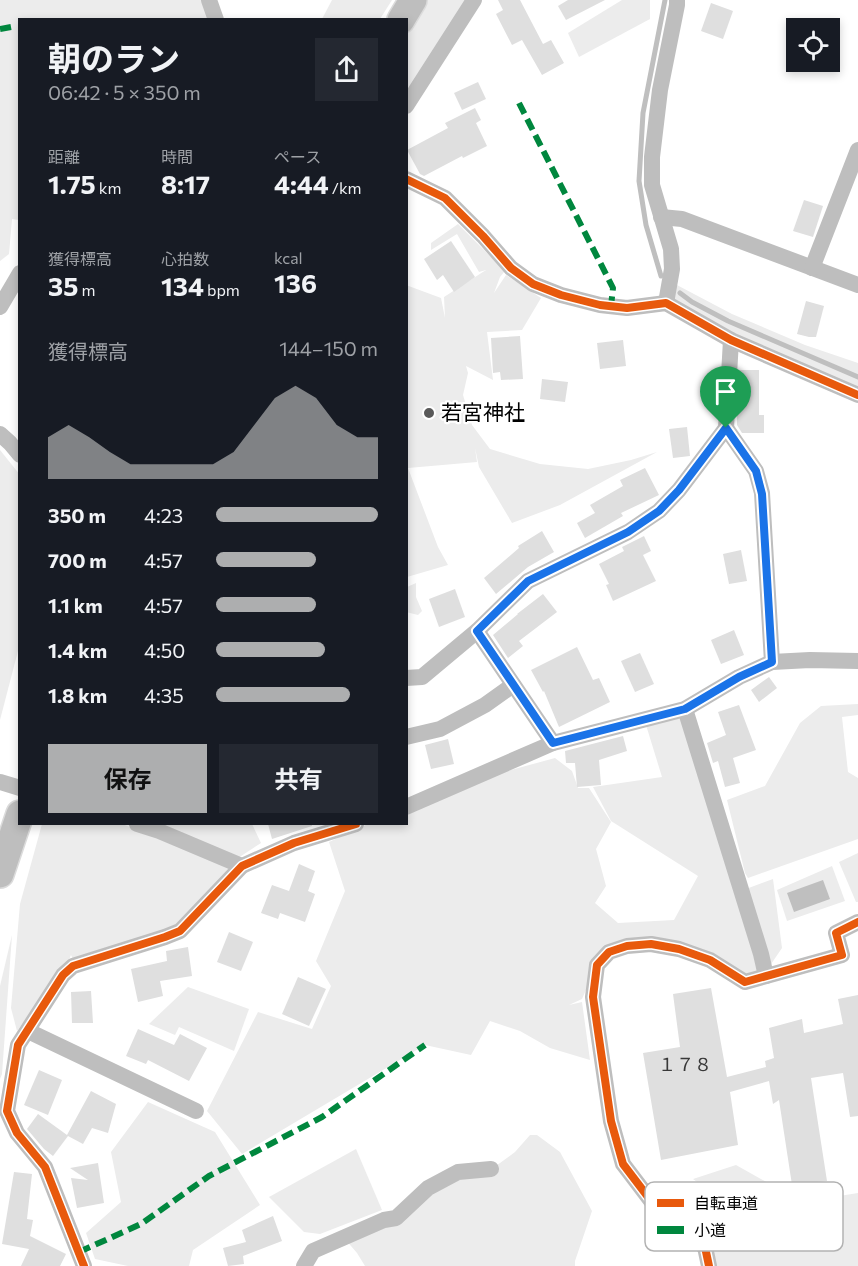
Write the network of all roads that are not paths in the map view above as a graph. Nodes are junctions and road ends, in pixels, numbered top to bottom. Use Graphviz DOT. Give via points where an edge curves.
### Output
graph roads {
  1 [pos="210,0"];
  2 [pos="412,0"];
  3 [pos="474,0"];
  4 [pos="677,0"];
  5 [pos="215,18"];
  6 [pos="402,18"];
  7 [pos="408,103"];
  8 [pos="858,150"];
  9 [pos="408,180"];
  10 [pos="661,217"];
  11 [pos="812,268"];
  12 [pos="18,276"];
  13 [pos="858,285"];
  14 [pos="666,303"];
  15 [pos="0,307"];
  16 [pos="731,340"];
  17 [pos="858,395"];
  18 [pos="726,428"];
  19 [pos="0,434"];
  20 [pos="18,453"];
  21 [pos="477,631"];
  22 [pos="858,661"];
  23 [pos="772,662"];
  24 [pos="408,678"];
  25 [pos="513,685"];
  26 [pos="685,709"];
  27 [pos="408,737"];
  28 [pos="553,743"];
  29 [pos="0,782"];
  30 [pos="18,787"];
  31 [pos="408,806"];
  32 [pos="18,820"];
  33 [pos="140,825"];
  34 [pos="353,825"];
  35 [pos="242,866"];
  36 [pos="0,874"];
  37 [pos="858,922"];
  38 [pos="766,976"];
  39 [pos="28,1031"];
  40 [pos="3,1111"];
  41 [pos="196,1112"];
  42 [pos="490,1169"];
  43 [pos="645,1193"];
  44 [pos="706,1251"];
  45 [pos="84,1266"];
  46 [pos="304,1266"];
  47 [pos="709,1266"];
  1 -- 5 [label="street"];
  2 -- 6 [label="highway"];
  3 -- 7 [label="street"];
  4 -- 10 [label="street" via="652,157 652,185"];
  8 -- 11 [label="street"];
  9 -- 14 [label="street" via="445,198 511,268 533,284 600,305 627,308"];
  10 -- 11 [label="street" via="682,219"];
  10 -- 14 [label="street" via="671,249"];
  11 -- 13 [label="street"];
  12 -- 15 [label="street"];
  14 -- 16 [label="street"];
  16 -- 17 [label="street"];
  16 -- 18 [label="street"];
  18 -- 21 [label="street" via="659,511 628,532 528,581"];
  18 -- 23 [label="street" via="756,471 762,494"];
  19 -- 20 [label="street"];
  21 -- 24 [label="street" via="422,677"];
  21 -- 25 [label="street"];
  22 -- 23 [label="street"];
  23 -- 26 [label="street"];
  25 -- 27 [label="street" via="440,729"];
  25 -- 28 [label="street"];
  26 -- 28 [label="street"];
  26 -- 38 [label="street"];
  28 -- 31 [label="street"];
  29 -- 30 [label="street"];
  32 -- 36 [label="highway"];
  33 -- 35 [label="street"];
  34 -- 35 [label="street" via="294,843"];
  35 -- 39 [label="street" via="180,931 74,966 63,975"];
  37 -- 38 [label="street" via="836,933 842,955"];
  38 -- 43 [label="street" via="745,982 710,960 651,944 609,952 597,965 593,997 611,1121 623,1164"];
  39 -- 40 [label="street" via="18,1045"];
  39 -- 41 [label="street"];
  40 -- 45 [label="street" via="45,1167"];
  42 -- 46 [label="street" via="458,1172 428,1188 396,1218 313,1251"];
  44 -- 47 [label="street"];
}
